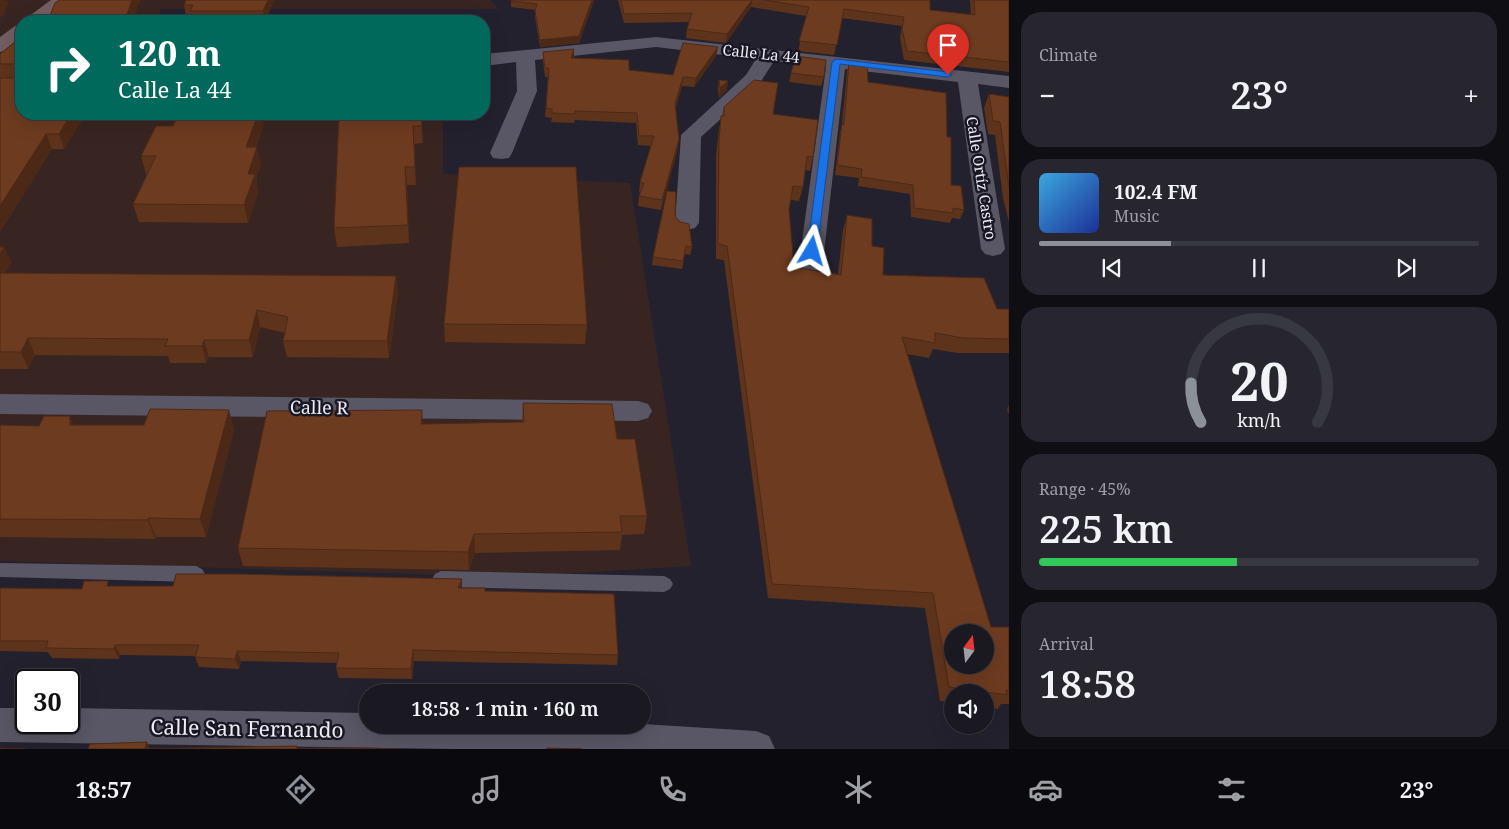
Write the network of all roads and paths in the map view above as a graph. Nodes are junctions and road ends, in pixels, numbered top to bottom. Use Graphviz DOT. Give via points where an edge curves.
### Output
graph roads {
  1 [pos="62,0"];
  2 [pos="42,15"];
  3 [pos="15,35"];
  4 [pos="0,46"];
  5 [pos="768,54"];
  6 [pos="525,56"];
  7 [pos="490,59"];
  8 [pos="836,62"];
  9 [pos="967,77"];
  10 [pos="1009,82"];
  11 [pos="501,152"];
  12 [pos="687,223"];
  13 [pos="993,249"];
  14 [pos="810,270"];
  15 [pos="0,404"];
  16 [pos="638,411"];
  17 [pos="0,570"];
  18 [pos="218,575"];
  19 [pos="426,579"];
  20 [pos="664,584"];
  21 [pos="0,725"];
  22 [pos="495,741"];
  23 [pos="756,749"];
  1 -- 2 [label="street"];
  3 -- 4 [label="street"];
  5 -- 6 [label="street, Calle La 44" via="656,42"];
  5 -- 8 [label="street, Calle La 44"];
  5 -- 12 [label="street" via="753,79 691,135"];
  6 -- 7 [label="street, Calle La 44"];
  6 -- 11 [label="street" via="526,91"];
  8 -- 9 [label="street, Calle La 44"];
  8 -- 14 [label="street"];
  9 -- 10 [label="street, Calle La 44"];
  9 -- 13 [label="street, Calle Ortíz Castro"];
  15 -- 16 [label="street, Calle R"];
  17 -- 18 [label="lane"];
  19 -- 20 [label="lane"];
  21 -- 22 [label="street, Calle San Fernando"];
  22 -- 23 [label="street, Calle San Fernando"];
}
